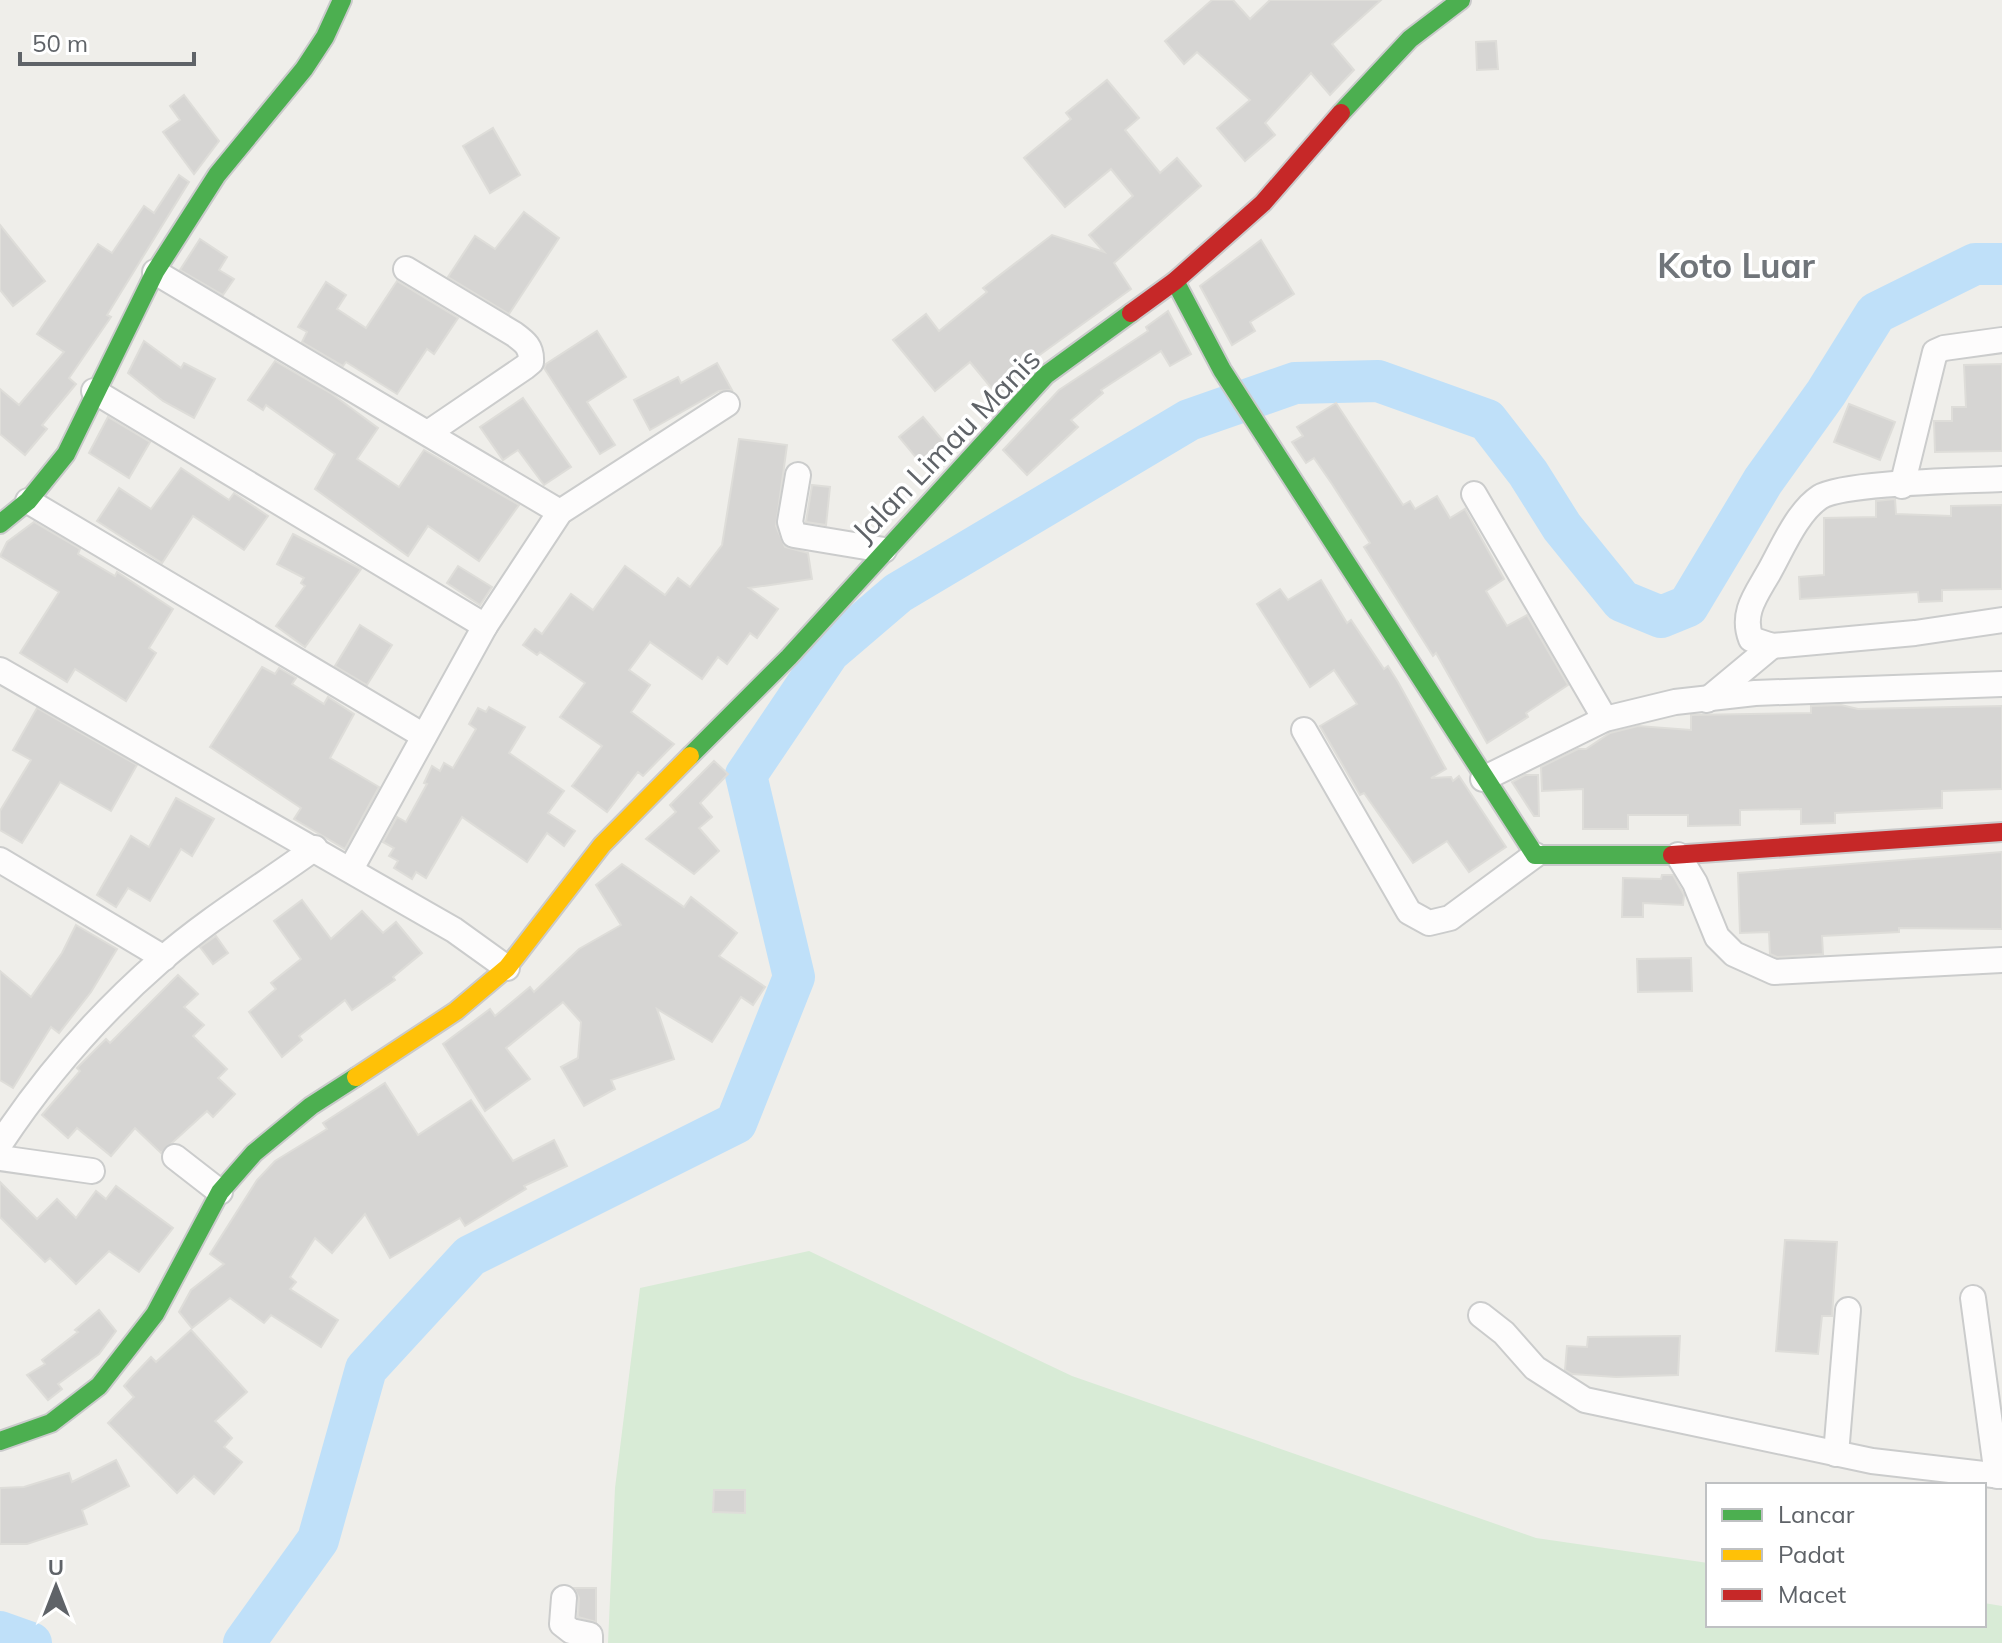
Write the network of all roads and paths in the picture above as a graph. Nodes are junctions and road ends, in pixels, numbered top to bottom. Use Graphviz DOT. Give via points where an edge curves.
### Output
graph roads {
  1 [pos="342,0"];
  2 [pos="1461,0"];
  3 [pos="406,269"];
  4 [pos="155,272"];
  5 [pos="1175,281"];
  6 [pos="2002,340"];
  7 [pos="94,391"];
  8 [pos="727,404"];
  9 [pos="428,433"];
  10 [pos="798,475"];
  11 [pos="2002,479"];
  12 [pos="1902,486"];
  13 [pos="1474,494"];
  14 [pos="28,501"];
  15 [pos="560,512"];
  16 [pos="0,524"];
  17 [pos="884,550"];
  18 [pos="2002,620"];
  19 [pos="485,626"];
  20 [pos="1772,646"];
  21 [pos="0,670"];
  22 [pos="2002,684"];
  23 [pos="1707,700"];
  24 [pos="1605,719"];
  25 [pos="1304,730"];
  26 [pos="424,736"];
  27 [pos="1483,779"];
  28 [pos="2002,832"];
  29 [pos="315,848"];
  30 [pos="1535,855"];
  31 [pos="1678,855"];
  32 [pos="0,860"];
  33 [pos="351,869"];
  34 [pos="164,958"];
  35 [pos="2002,960"];
  36 [pos="507,968"];
  37 [pos="0,1144"];
  38 [pos="175,1157"];
  39 [pos="0,1158"];
  40 [pos="92,1171"];
  41 [pos="220,1192"];
  42 [pos="1973,1298"];
  43 [pos="1848,1310"];
  44 [pos="1481,1315"];
  45 [pos="0,1441"];
  46 [pos="1836,1454"];
  47 [pos="2000,1476"];
  48 [pos="564,1598"];
  49 [pos="590,1643"];
  1 -- 4 [label="street" via="304,69 217,175"];
  2 -- 5 [label="street, Jalan Limau Manis" via="1410,39 1263,203"];
  3 -- 9 [label="street" via="514,334 532,354 531,362 516,374"];
  4 -- 7 [label="street"];
  4 -- 9 [label="street"];
  5 -- 17 [label="street, Jalan Limau Manis" via="1046,375"];
  5 -- 27 [label="street" via="1222,370"];
  6 -- 12 [label="street" via="1935,352"];
  7 -- 14 [label="street" via="66,454"];
  7 -- 19 [label="street"];
  8 -- 15 [label="street"];
  9 -- 15 [label="street"];
  10 -- 17 [label="street" via="790,522 794,535"];
  11 -- 12 [label="street"];
  12 -- 20 [label="street" via="1833,492 1804,513 1748,610 1745,624 1751,639"];
  13 -- 24 [label="street"];
  14 -- 16 [label="street"];
  14 -- 26 [label="street"];
  15 -- 19 [label="street"];
  17 -- 36 [label="street, Jalan Limau Manis" via="789,657 602,845"];
  18 -- 20 [label="street"];
  19 -- 26 [label="street"];
  20 -- 23 [label="street"];
  21 -- 29 [label="street"];
  22 -- 23 [label="street" via="1755,693"];
  23 -- 24 [label="street"];
  24 -- 27 [label="street"];
  25 -- 30 [label="street" via="1409,912 1429,923 1450,918"];
  26 -- 33 [label="street"];
  27 -- 30 [label="street"];
  28 -- 31 [label="street"];
  29 -- 33 [label="street"];
  29 -- 34 [label="street"];
  30 -- 31 [label="street"];
  31 -- 35 [label="street" via="1717,937 1734,954 1774,972"];
  32 -- 34 [label="street"];
  33 -- 36 [label="street"];
  34 -- 37 [label="street" via="116,1001 56,1069"];
  36 -- 41 [label="street, Jalan Limau Manis" via="456,1011 311,1106 254,1153"];
  38 -- 41 [label="street"];
  39 -- 40 [label="street"];
  41 -- 45 [label="street, Jalan Limau Manis" via="155,1314 99,1386 51,1423"];
  42 -- 47 [label="street"];
  43 -- 46 [label="street"];
  44 -- 46 [label="street" via="1535,1368 1585,1400"];
  46 -- 47 [label="street"];
  48 -- 49 [label="street" via="562,1624 590,1635"];
}
